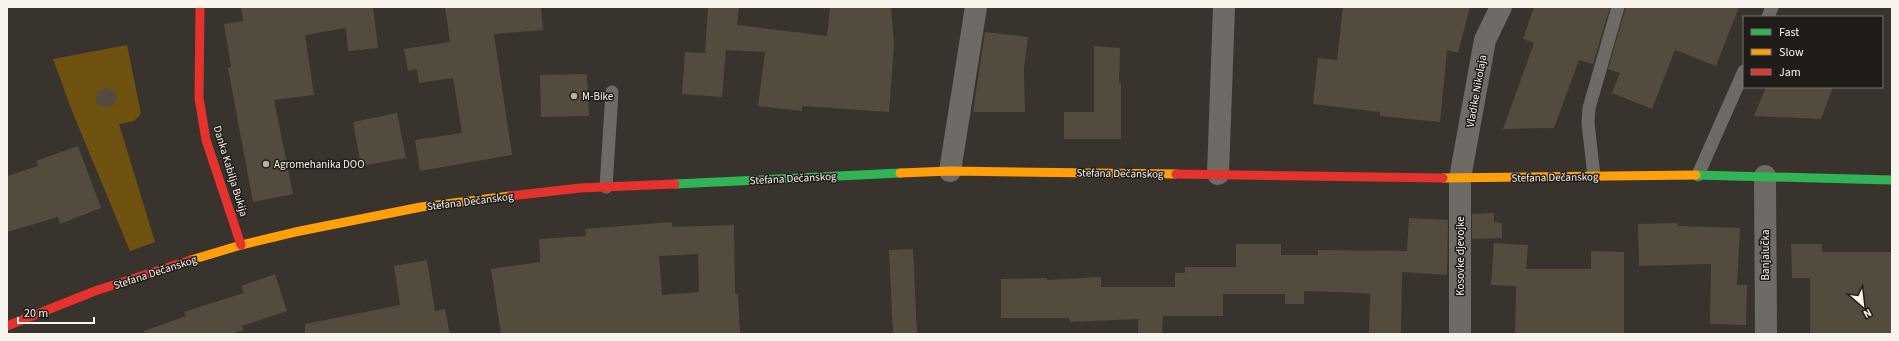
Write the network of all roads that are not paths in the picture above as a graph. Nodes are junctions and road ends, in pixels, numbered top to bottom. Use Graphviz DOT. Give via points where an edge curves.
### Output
graph roads {
  1 [pos="200,7"];
  2 [pos="976,7"];
  3 [pos="1224,7"];
  4 [pos="1501,7"];
  5 [pos="1618,7"];
  6 [pos="1743,73"];
  7 [pos="612,92"];
  8 [pos="950,171"];
  9 [pos="1218,174"];
  10 [pos="1698,175"];
  11 [pos="1594,176"];
  12 [pos="1765,176"];
  13 [pos="1460,178"];
  14 [pos="1892,180"];
  15 [pos="606,187"];
  16 [pos="241,245"];
  17 [pos="7,326"];
  18 [pos="1460,334"];
  19 [pos="1766,334"];
  1 -- 16 [label="main road, Danka Kabilja Bukija" via="199,98 206,140"];
  2 -- 8 [label="street"];
  3 -- 9 [label="street"];
  4 -- 13 [label="street, Vladike Nikolaja" via="1485,40"];
  5 -- 11 [label="lane" via="1590,108 1588,123"];
  6 -- 10 [label="lane"];
  7 -- 15 [label="lane"];
  8 -- 9 [label="main road, Stefana Dečanskog"];
  8 -- 15 [label="main road, Stefana Dečanskog"];
  9 -- 13 [label="main road, Stefana Dečanskog"];
  10 -- 11 [label="main road, Stefana Dečanskog"];
  10 -- 12 [label="main road, Stefana Dečanskog"];
  11 -- 13 [label="main road, Stefana Dečanskog"];
  12 -- 14 [label="main road, Stefana Dečanskog"];
  12 -- 19 [label="street, Banjalučka"];
  13 -- 18 [label="street, Kosovke djevojke"];
  15 -- 16 [label="main road, Stefana Dečanskog" via="421,207"];
  16 -- 17 [label="main road, Stefana Dečanskog" via="95,291"];
}
